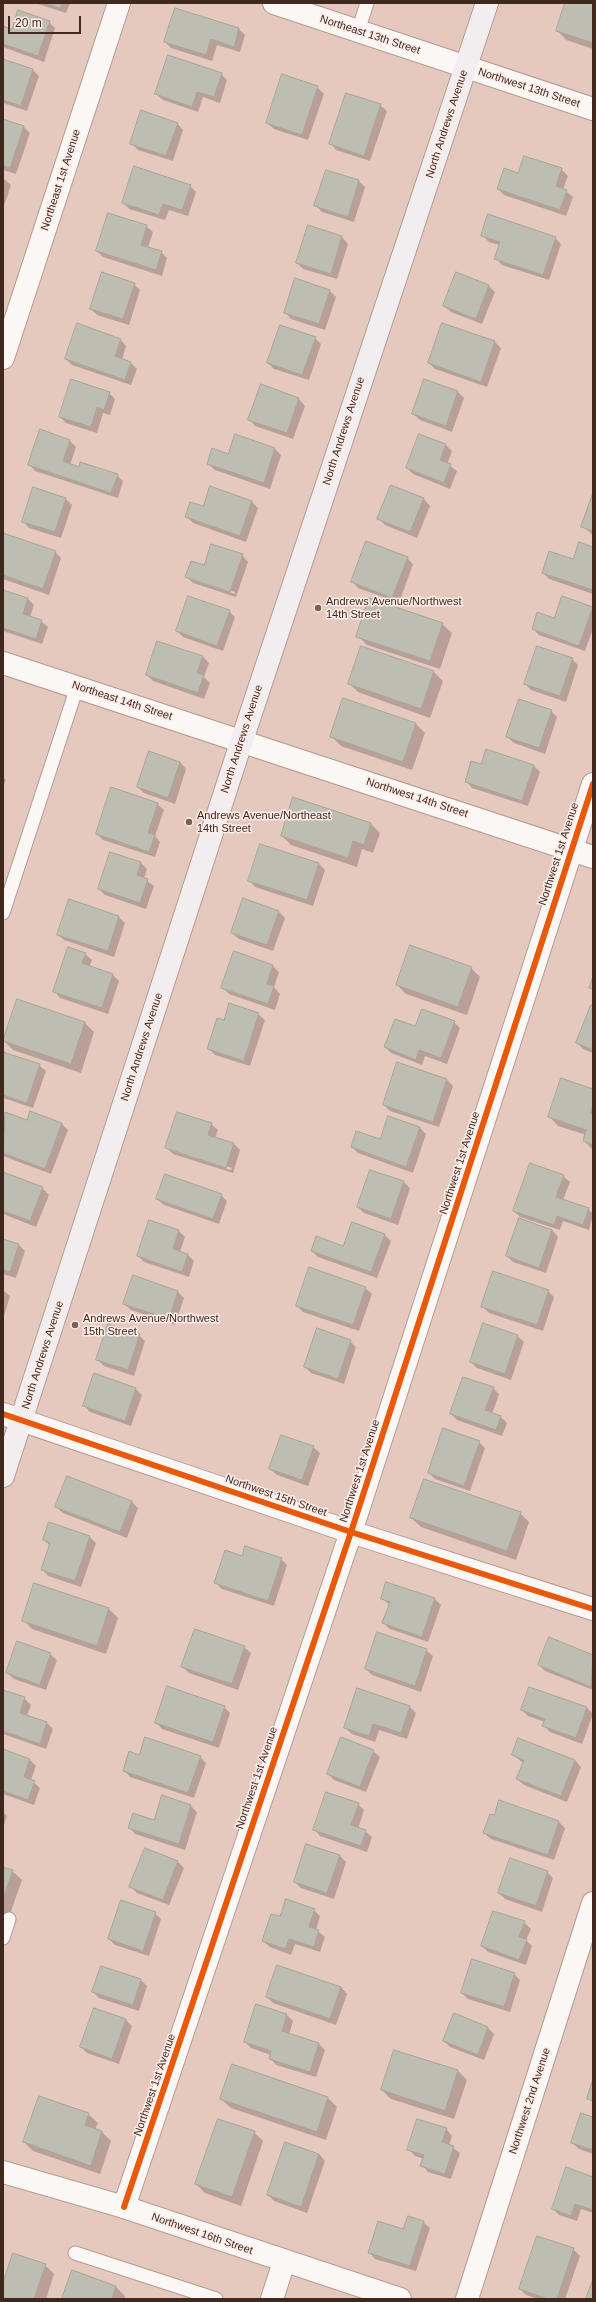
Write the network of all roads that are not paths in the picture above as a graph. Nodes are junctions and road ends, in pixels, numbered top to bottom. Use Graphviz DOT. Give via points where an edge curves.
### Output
graph roads {
  1 [pos="119,3"];
  2 [pos="274,3"];
  3 [pos="367,3"];
  4 [pos="487,3"];
  5 [pos="358,31"];
  6 [pos="466,67"];
  7 [pos="593,109"];
  8 [pos="3,358"];
  9 [pos="3,663"];
  10 [pos="77,687"];
  11 [pos="242,740"];
  12 [pos="593,784"];
  13 [pos="571,849"];
  14 [pos="593,857"];
  15 [pos="3,913"];
  16 [pos="12,1417"];
  17 [pos="3,1476"];
  18 [pos="351,1532"];
  19 [pos="593,1609"];
  20 [pos="593,1903"];
  21 [pos="9,1919"];
  22 [pos="3,1938"];
  23 [pos="3,2172"];
  24 [pos="124,2207"];
  25 [pos="74,2253"];
  26 [pos="284,2262"];
  27 [pos="216,2299"];
  28 [pos="272,2299"];
  29 [pos="400,2299"];
  30 [pos="467,2299"];
  1 -- 8 [label="street, Northeast 1st Avenue"];
  2 -- 5 [label="street, Northeast 13th Street"];
  3 -- 5 [label="lane"];
  4 -- 6 [label="main road, North Andrews Avenue"];
  5 -- 6 [label="street, Northeast 13th Street"];
  6 -- 7 [label="street, Northwest 13th Street"];
  6 -- 11 [label="main road, North Andrews Avenue"];
  9 -- 10 [label="street, Northeast 14th Street"];
  10 -- 11 [label="street, Northeast 14th Street"];
  10 -- 15 [label="lane"];
  11 -- 13 [label="street, Northwest 14th Street"];
  11 -- 16 [label="main road, North Andrews Avenue"];
  12 -- 13 [label="street, Northwest 1st Avenue"];
  13 -- 14 [label="street, Northwest 14th Street"];
  13 -- 18 [label="street, Northwest 1st Avenue"];
  16 -- 17 [label="main road, North Andrews Avenue"];
  16 -- 18 [label="street, Northwest 15th Street"];
  18 -- 19 [label="street, Northwest 15th Street"];
  18 -- 24 [label="street, Northwest 1st Avenue"];
  20 -- 30 [label="street, Northwest 2nd Avenue"];
  21 -- 22 [label="lane"];
  23 -- 24 [label="street, Northwest 16th Street"];
  24 -- 26 [label="street, Northwest 16th Street"];
  25 -- 27 [label="lane"];
  26 -- 28 [label="street"];
  26 -- 29 [label="street, Northwest 16th Street"];
}
